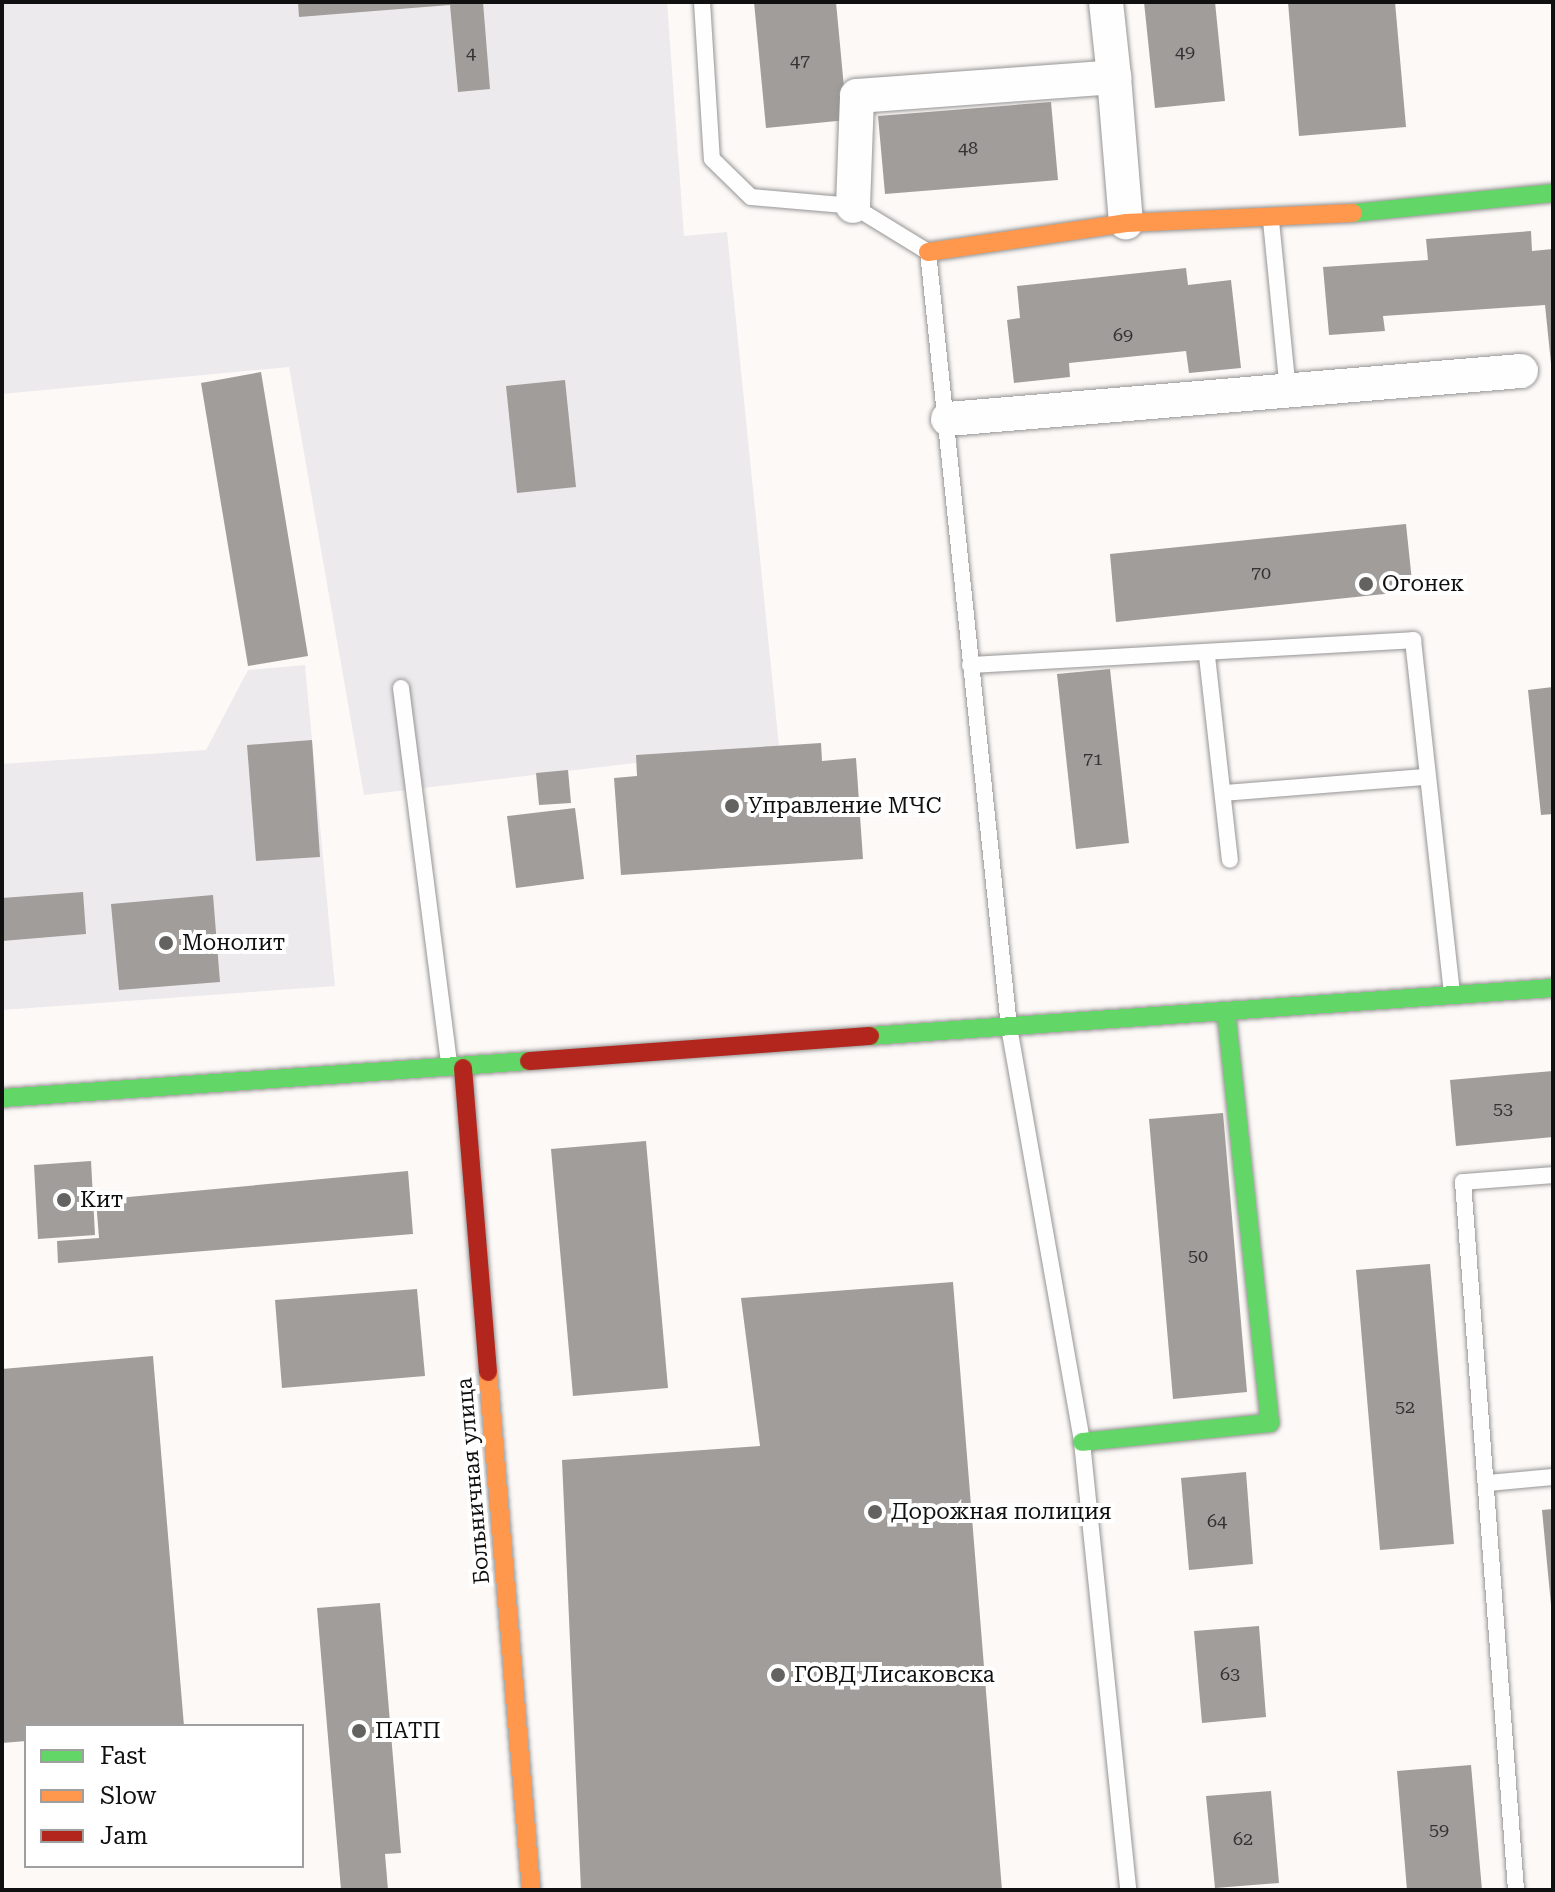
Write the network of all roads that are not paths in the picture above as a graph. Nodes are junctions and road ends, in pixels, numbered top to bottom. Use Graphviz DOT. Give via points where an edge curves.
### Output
graph roads {
  1 [pos="702,2"];
  2 [pos="1106,2"];
  3 [pos="1114,77"];
  4 [pos="1553,193"];
  5 [pos="853,206"];
  6 [pos="1271,221"];
  7 [pos="1126,223"];
  8 [pos="928,252"];
  9 [pos="1521,371"];
  10 [pos="1288,391"];
  11 [pos="948,419"];
  12 [pos="1207,656"];
  13 [pos="970,665"];
  14 [pos="401,688"];
  15 [pos="1425,777"];
  16 [pos="1224,793"];
  17 [pos="1230,860"];
  18 [pos="1553,988"];
  19 [pos="1452,997"];
  20 [pos="1226,1012"];
  21 [pos="1009,1027"];
  22 [pos="456,1068"];
  23 [pos="2,1098"];
  24 [pos="1553,1175"];
  25 [pos="1082,1442"];
  26 [pos="1553,1477"];
  27 [pos="1488,1483"];
  28 [pos="531,1890"];
  29 [pos="1128,1890"];
  30 [pos="1516,1890"];
  1 -- 5 [label="lane" via="712,159 751,197"];
  2 -- 3 [label="street"];
  3 -- 5 [label="street" via="857,96"];
  3 -- 7 [label="street"];
  4 -- 6 [label="street"];
  5 -- 8 [label="lane"];
  6 -- 7 [label="street"];
  6 -- 10 [label="lane"];
  7 -- 8 [label="street"];
  8 -- 11 [label="lane"];
  9 -- 10 [label="street"];
  10 -- 11 [label="street"];
  11 -- 13 [label="lane"];
  12 -- 13 [label="lane"];
  12 -- 15 [label="lane" via="1413,640"];
  12 -- 16 [label="lane"];
  13 -- 21 [label="lane"];
  14 -- 22 [label="lane"];
  15 -- 16 [label="lane"];
  15 -- 19 [label="lane"];
  16 -- 17 [label="lane"];
  18 -- 19 [label="street"];
  19 -- 20 [label="street"];
  20 -- 21 [label="street"];
  20 -- 25 [label="street" via="1270,1423"];
  21 -- 22 [label="street"];
  21 -- 25 [label="lane"];
  22 -- 23 [label="street"];
  22 -- 28 [label="street, Больничная улица"];
  24 -- 27 [label="lane" via="1463,1182"];
  25 -- 29 [label="lane"];
  26 -- 27 [label="lane"];
  27 -- 30 [label="lane"];
}
